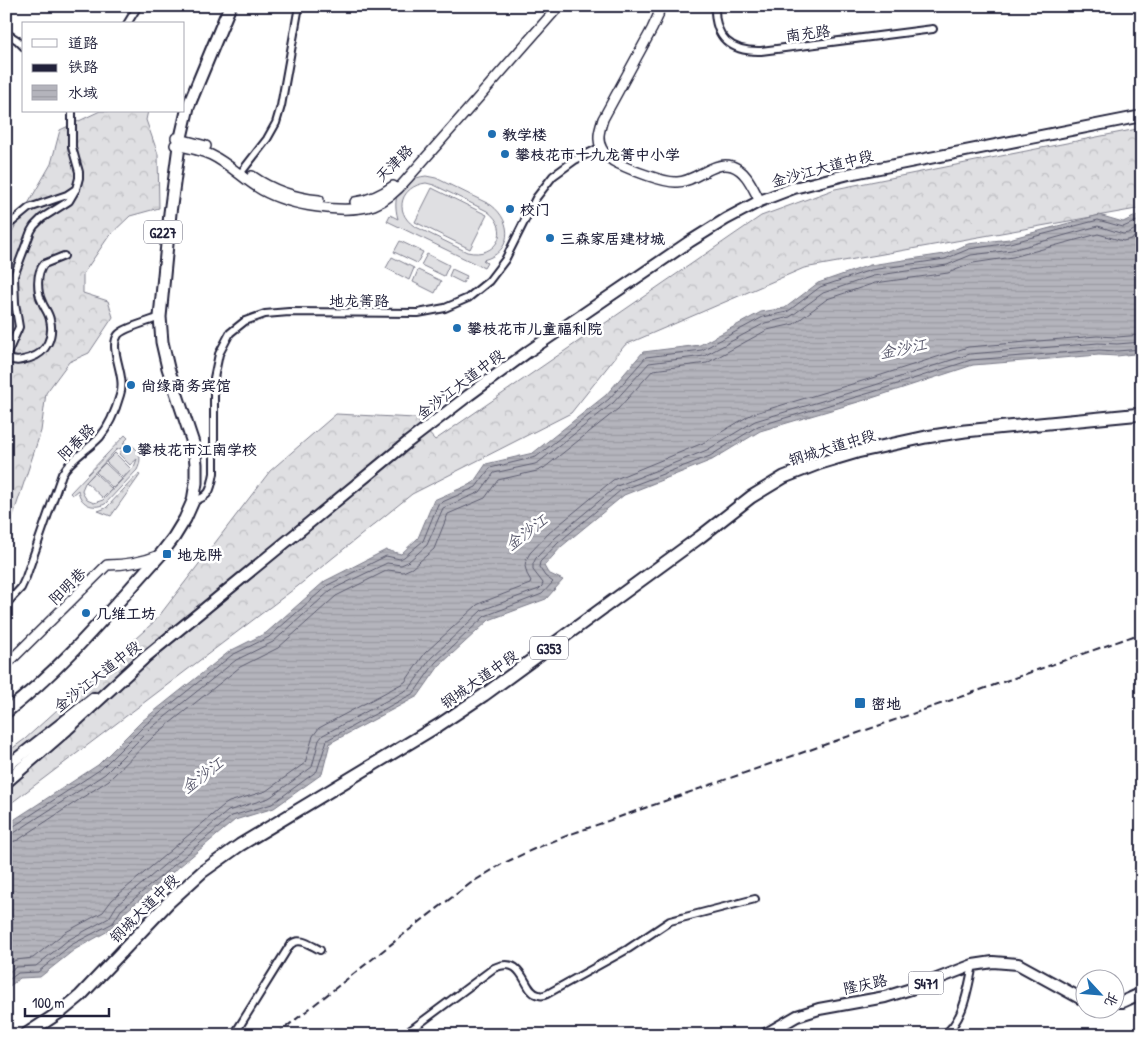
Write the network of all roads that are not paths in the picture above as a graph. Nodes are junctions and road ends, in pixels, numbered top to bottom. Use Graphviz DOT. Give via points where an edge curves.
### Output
graph roads {
  1 [pos="138,6"];
  2 [pos="225,6"];
  3 [pos="230,6"];
  4 [pos="299,6"];
  5 [pos="552,6"];
  6 [pos="559,6"];
  7 [pos="659,6"];
  8 [pos="715,6"];
  9 [pos="128,22"];
  10 [pos="933,29"];
  11 [pos="6,33"];
  12 [pos="22,45"];
  13 [pos="185,103"];
  14 [pos="72,112"];
  15 [pos="182,112"];
  16 [pos="1142,116"];
  17 [pos="177,142"];
  18 [pos="600,147"];
  19 [pos="243,170"];
  20 [pos="76,189"];
  21 [pos="760,201"];
  22 [pos="6,227"];
  23 [pos="64,256"];
  24 [pos="158,318"];
  25 [pos="1142,414"];
  26 [pos="193,501"];
  27 [pos="155,557"];
  28 [pos="6,604"];
  29 [pos="143,659"];
  30 [pos="6,664"];
  31 [pos="115,684"];
  32 [pos="6,705"];
  33 [pos="6,712"];
  34 [pos="6,767"];
  35 [pos="6,782"];
  36 [pos="755,899"];
  37 [pos="320,950"];
  38 [pos="973,965"];
  39 [pos="1142,993"];
  40 [pos="1076,996"];
  41 [pos="1126,1000"];
  42 [pos="25,1035"];
  43 [pos="234,1035"];
  44 [pos="404,1035"];
  45 [pos="764,1035"];
  46 [pos="943,1035"];
  1 -- 9 [label="street"];
  2 -- 13 [label="highway"];
  3 -- 17 [label="highway, G227"];
  4 -- 19 [label="street" via="276,122"];
  5 -- 19 [label="main road, 天津路" via="404,176 377,196 344,203 314,200 275,189"];
  6 -- 17 [label="main road" via="407,179 387,198 373,205 344,208 289,201 263,190 212,156"];
  7 -- 18 [label="main road" via="652,29 603,119"];
  8 -- 10 [label="street, 南充路" via="722,36 735,47 752,52"];
  11 -- 12 [label="street"];
  14 -- 20 [label="street" via="72,147 79,178"];
  15 -- 17 [label="highway, G227"];
  16 -- 21 [label="main road, 金沙江大道中段" via="850,174 794,188"];
  17 -- 19 [label="main road, 天津路" via="214,150"];
  17 -- 24 [label="highway, G227"];
  18 -- 21 [label="main road" via="618,164 666,181 688,180 712,168 730,165 746,176"];
  18 -- 26 [label="street, 地龙箐路" via="553,176 536,198 505,260 468,298 445,308 418,313 265,314 245,321 230,333 219,354 214,378 212,485 204,499"];
  20 -- 22 [label="street" via="29,208"];
  20 -- 23 [label="street" via="69,201 34,226 15,272 13,280 19,327 8,351 10,360 34,357 49,342 51,324 40,296 39,274 44,264"];
  21 -- 29 [label="main road, 金沙江大道中段" via="689,242 469,395"];
  24 -- 26 [label="highway, G227" via="168,368 194,446 196,482"];
  24 -- 27 [label="highway, G227" via="155,344 188,447 190,484 179,521"];
  24 -- 28 [label="street, 阳春路" via="122,331 117,336 115,351 122,383 113,416 101,436 62,474 26,577 21,588"];
  25 -- 42 [label="highway, 钢城大道中段 / G353" via="926,437 838,457 784,477 751,497 484,695 240,845 202,872 80,996"];
  26 -- 27 [label="highway, G227" via="174,537"];
  27 -- 30 [label="main road, 阳明巷" via="107,565"];
  27 -- 32 [label="highway, G227" via="61,656"];
  27 -- 33 [label="highway, G227" via="72,652"];
  29 -- 31 [label="highway"];
  31 -- 34 [label="main road, 金沙江大道中段"];
  31 -- 35 [label="highway"];
  36 -- 44 [label="street" via="670,921 628,949 547,994 539,996 532,992 520,972 511,965 503,964"];
  37 -- 43 [label="street" via="302,941 293,942"];
  38 -- 40 [label="main road, 隆庆路 / S471" via="993,962 1018,964"];
  38 -- 45 [label="main road, 隆庆路 / S471" via="885,997 797,1016"];
  38 -- 46 [label="street" via="963,1006 956,1022"];
  39 -- 41 [label="main road"];
}
